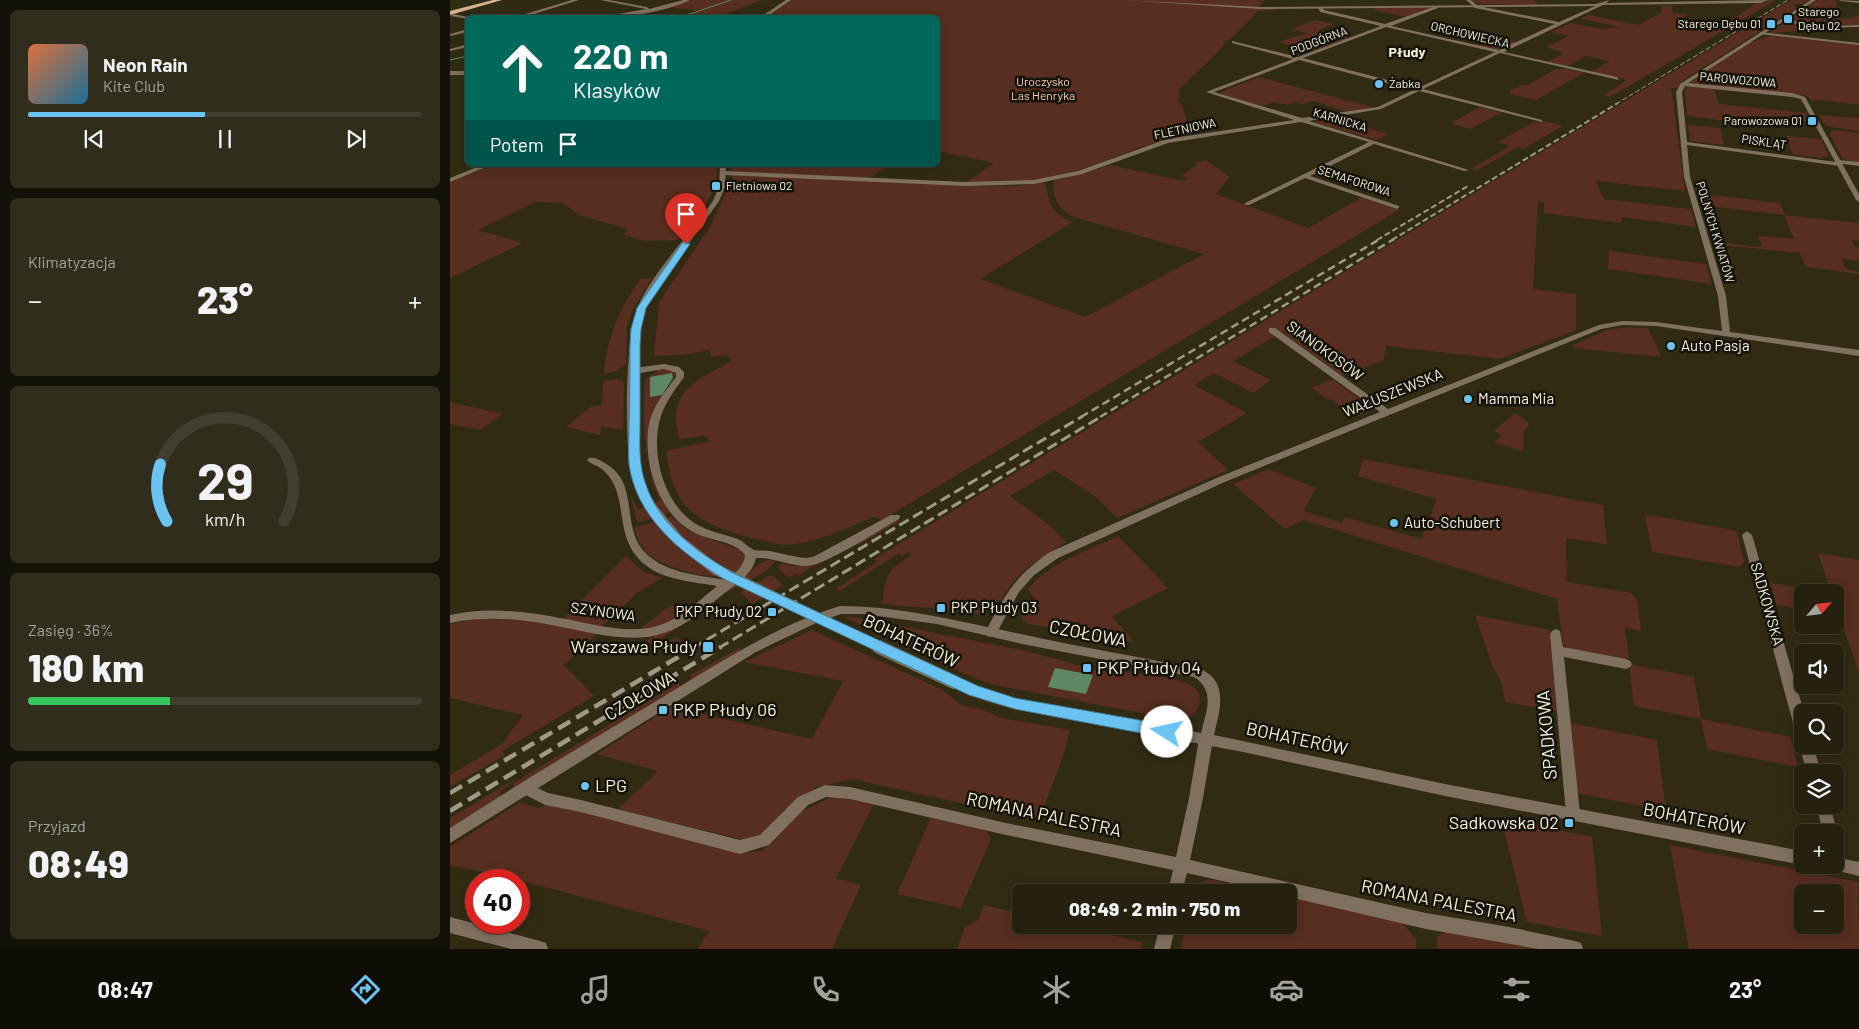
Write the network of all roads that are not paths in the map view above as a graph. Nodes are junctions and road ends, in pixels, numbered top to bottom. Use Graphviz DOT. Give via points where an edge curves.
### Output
graph roads {
  1 [pos="482,0"];
  2 [pos="499,0"];
  3 [pos="577,0"];
  4 [pos="602,0"];
  5 [pos="688,0"];
  6 [pos="789,0"];
  7 [pos="1126,0"];
  8 [pos="1468,0"];
  9 [pos="1607,0"];
  10 [pos="1814,0"];
  11 [pos="1841,0"];
  12 [pos="1763,1"];
  13 [pos="1712,2"];
  14 [pos="1859,2"];
  15 [pos="1602,4"];
  16 [pos="1474,6"];
  17 [pos="1436,7"];
  18 [pos="450,8"];
  19 [pos="1320,8"];
  20 [pos="656,9"];
  21 [pos="452,14"];
  22 [pos="524,15"];
  23 [pos="617,15"];
  24 [pos="766,15"];
  25 [pos="465,17"];
  26 [pos="1781,20"];
  27 [pos="1561,24"];
  28 [pos="1386,26"];
  29 [pos="1859,26"];
  30 [pos="465,31"];
  31 [pos="1761,33"];
  32 [pos="450,35"];
  33 [pos="1234,42"];
  34 [pos="1859,44"];
  35 [pos="465,46"];
  36 [pos="450,50"];
  37 [pos="1500,52"];
  38 [pos="1299,59"];
  39 [pos="450,72"];
  40 [pos="465,74"];
  41 [pos="1617,79"];
  42 [pos="1683,84"];
  43 [pos="1419,90"];
  44 [pos="1209,92"];
  45 [pos="1304,121"];
  46 [pos="1540,121"];
  47 [pos="1374,142"];
  48 [pos="1684,143"];
  49 [pos="1840,163"];
  50 [pos="1859,164"];
  51 [pos="483,167"];
  52 [pos="723,169"];
  53 [pos="450,170"];
  54 [pos="1466,170"];
  55 [pos="464,174"];
  56 [pos="1304,176"];
  57 [pos="450,180"];
  58 [pos="1859,200"];
  59 [pos="1247,204"];
  60 [pos="1397,207"];
  61 [pos="1272,330"];
  62 [pos="1726,334"];
  63 [pos="1859,353"];
  64 [pos="634,372"];
  65 [pos="1386,412"];
  66 [pos="592,460"];
  67 [pos="895,517"];
  68 [pos="1747,535"];
  69 [pos="751,554"];
  70 [pos="727,584"];
  71 [pos="450,619"];
  72 [pos="991,633"];
  73 [pos="1556,634"];
  74 [pos="1558,651"];
  75 [pos="1626,664"];
  76 [pos="1795,704"];
  77 [pos="1206,739"];
  78 [pos="525,788"];
  79 [pos="1573,814"];
  80 [pos="450,836"];
  81 [pos="1794,856"];
  82 [pos="1182,865"];
  83 [pos="1844,866"];
  84 [pos="1859,869"];
  85 [pos="1177,884"];
  86 [pos="450,925"];
  87 [pos="1166,934"];
  88 [pos="540,949"];
  89 [pos="1162,949"];
  90 [pos="1575,949"];
  1 -- 18 [label="main road"];
  2 -- 21 [label="main road"];
  3 -- 22 [label="street"];
  4 -- 20 [label="street"];
  5 -- 20 [label="street"];
  6 -- 24 [label="street"];
  7 -- 19 [label="street" via="1250,8"];
  8 -- 16 [label="street"];
  9 -- 15 [label="street"];
  10 -- 26 [label="street"];
  11 -- 14 [label="street"];
  12 -- 13 [label="street"];
  13 -- 15 [label="street"];
  15 -- 16 [label="street"];
  15 -- 27 [label="street, FLETNIOWA"];
  16 -- 17 [label="street"];
  16 -- 27 [label="street"];
  17 -- 19 [label="street"];
  17 -- 28 [label="street, PODGÓRNA"];
  19 -- 28 [label="street, ORCHOWIECKA" via="1325,12"];
  20 -- 23 [label="street"];
  21 -- 25 [label="street"];
  26 -- 29 [label="street" via="1823,28"];
  26 -- 31 [label="street"];
  27 -- 37 [label="street, FLETNIOWA"];
  28 -- 37 [label="street, ORCHOWIECKA"];
  28 -- 38 [label="street, PODGÓRNA"];
  30 -- 32 [label="street"];
  31 -- 34 [label="street"];
  31 -- 42 [label="street"];
  33 -- 38 [label="street"];
  35 -- 36 [label="street"];
  37 -- 41 [label="street, ORCHOWIECKA"];
  37 -- 43 [label="street, FLETNIOWA"];
  38 -- 43 [label="street"];
  38 -- 44 [label="street, PODGÓRNA"];
  39 -- 40 [label="street"];
  42 -- 48 [label="street, POLNYCH KWIATÓW" via="1679,92"];
  42 -- 49 [label="street, PAROWOZOWA" via="1792,95 1806,100"];
  43 -- 45 [label="street, FLETNIOWA" via="1379,108"];
  43 -- 46 [label="street"];
  44 -- 45 [label="street, KARNICKA"];
  45 -- 47 [label="street, KARNICKA"];
  45 -- 52 [label="street, FLETNIOWA" via="1167,141 1080,173 1025,183 965,184"];
  47 -- 54 [label="street, KARNICKA"];
  47 -- 56 [label="street, SEMAFOROWA"];
  48 -- 49 [label="street, PISKLĄT"];
  48 -- 62 [label="street, POLNYCH KWIATÓW" via="1687,177 1722,296"];
  49 -- 50 [label="street, PISKLĄT"];
  49 -- 58 [label="street"];
  51 -- 55 [label="street"];
  52 -- 64 [label="street, BOHATERÓW" via="722,187 716,202 642,308 636,329"];
  53 -- 55 [label="street"];
  55 -- 57 [label="street"];
  56 -- 59 [label="street, SEMAFOROWA"];
  56 -- 60 [label="street, SEMAFOROWA"];
  61 -- 65 [label="street, SIANOKOSÓW"];
  62 -- 63 [label="street, WAŁUSZEWSKA"];
  62 -- 65 [label="street, WAŁUSZEWSKA" via="1656,324 1611,324"];
  64 -- 69 [label="street" via="663,366 680,372 660,407 652,438 659,479 674,508 695,529 745,547"];
  64 -- 77 [label="street, BOHATERÓW, bridge" via="635,464 640,485 649,505 671,534 701,559 728,576 799,610 992,697"];
  65 -- 72 [label="street, WAŁUSZEWSKA" via="1054,555 1033,568 1016,585"];
  66 -- 70 [label="street" via="606,466 617,477 631,540 643,557 673,573"];
  67 -- 69 [label="street" via="815,561 800,563 766,554"];
  68 -- 76 [label="street, SADKOWSKA"];
  69 -- 70 [label="street, SZYNOWA" via="747,567"];
  70 -- 71 [label="street, SZYNOWA" via="677,622 647,633 622,633 518,616 476,614"];
  72 -- 77 [label="street, CZOŁOWA" via="1202,675 1211,683 1215,693"];
  72 -- 78 [label="street, CZOŁOWA" via="901,614 840,610 752,649"];
  73 -- 74 [label="street, SPADKOWA"];
  74 -- 75 [label="street"];
  74 -- 79 [label="street, SPADKOWA"];
  77 -- 79 [label="street, BOHATERÓW"];
  77 -- 82 [label="street, CZOŁOWA"];
  78 -- 80 [label="street, CZOŁOWA"];
  78 -- 82 [label="street, ROMANA PALESTRA" via="545,799 740,847 764,840 803,801 825,791 850,793"];
  79 -- 81 [label="street, BOHATERÓW"];
  82 -- 85 [label="street, CZOŁOWA"];
  82 -- 90 [label="street, ROMANA PALESTRA" via="1426,921"];
  83 -- 84 [label="street"];
  86 -- 88 [label="street"];
  87 -- 89 [label="street"];
}
